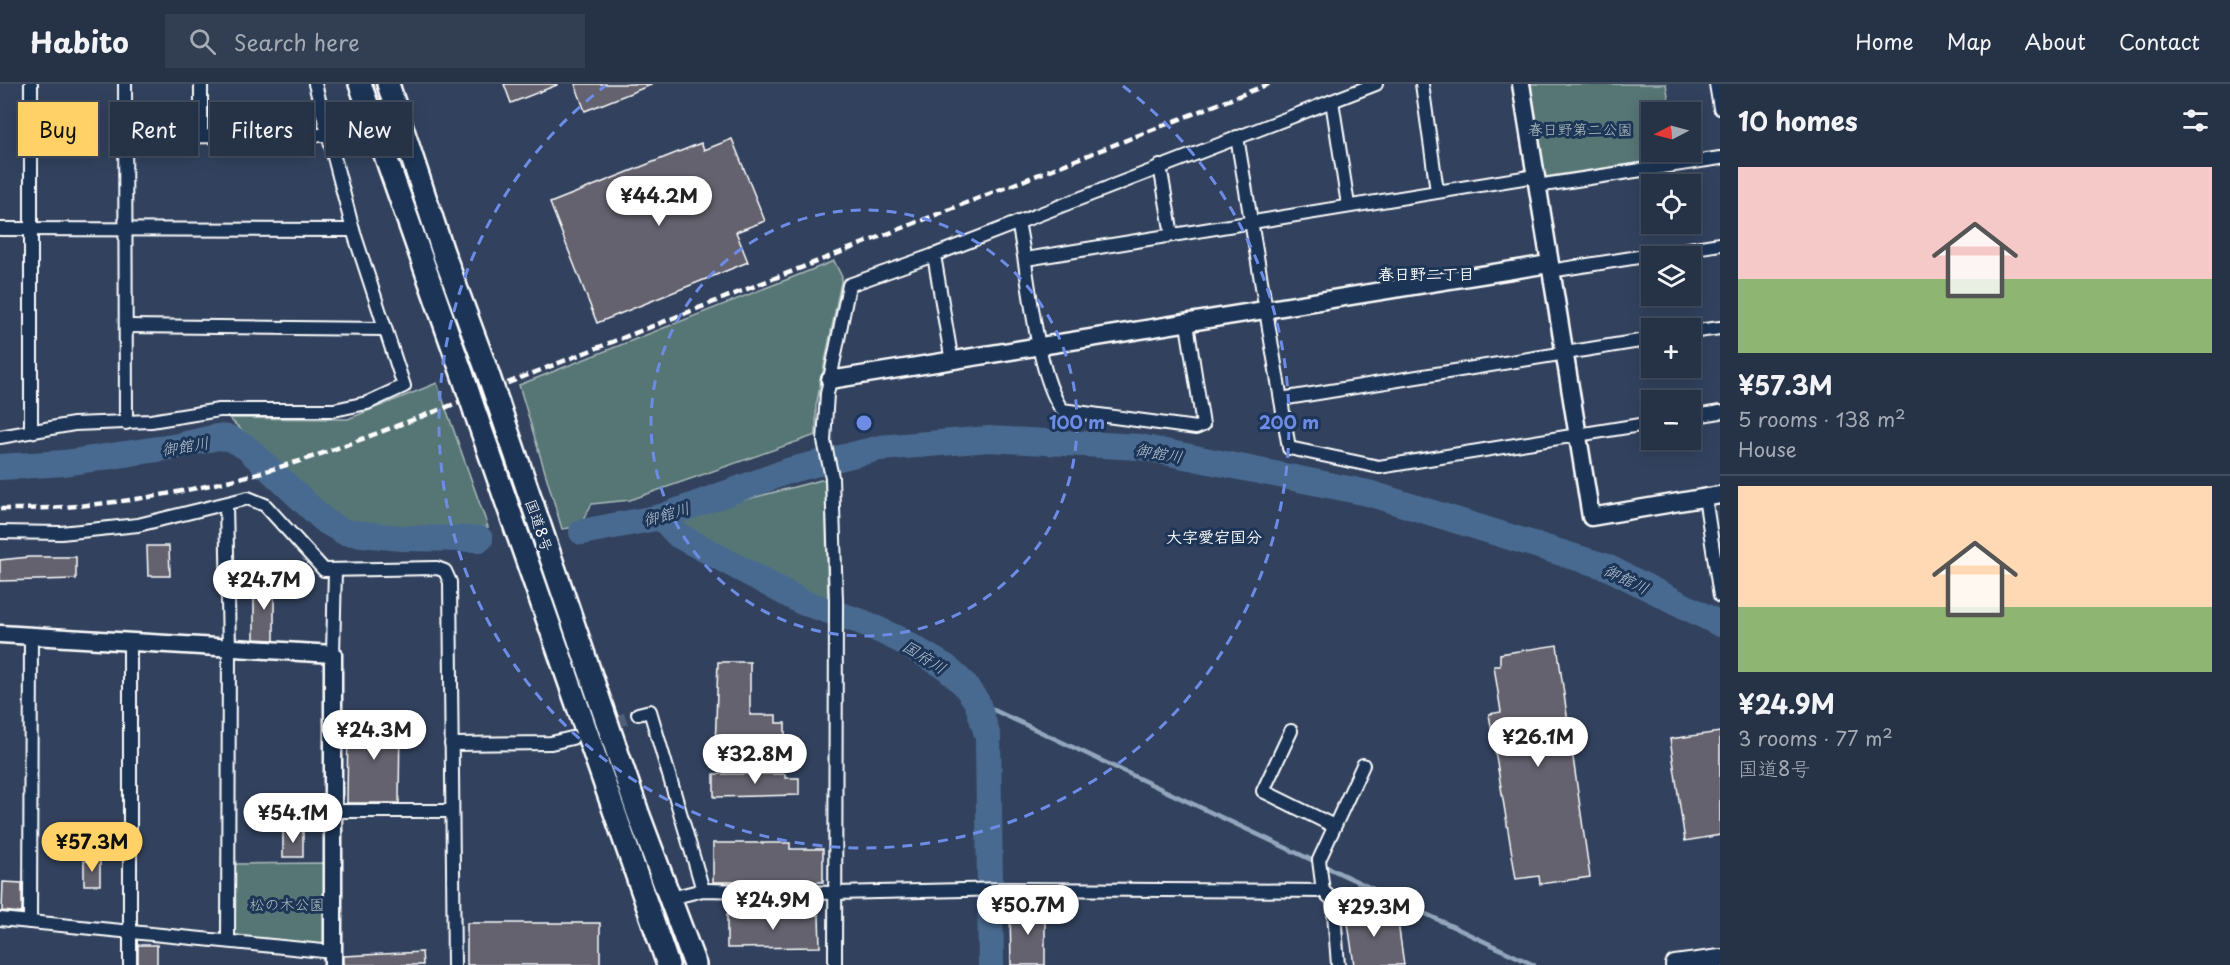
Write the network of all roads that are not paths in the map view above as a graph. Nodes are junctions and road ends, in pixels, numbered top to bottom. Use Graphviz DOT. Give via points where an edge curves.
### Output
graph roads {
  1 [pos="31,84"];
  2 [pos="125,84"];
  3 [pos="201,84"];
  4 [pos="315,84"];
  5 [pos="360,84"];
  6 [pos="388,84"];
  7 [pos="1376,84"];
  8 [pos="1422,84"];
  9 [pos="1521,84"];
  10 [pos="1716,84"];
  11 [pos="1332,101"];
  12 [pos="125,102"];
  13 [pos="1720,108"];
  14 [pos="326,124"];
  15 [pos="326,135"];
  16 [pos="198,136"];
  17 [pos="201,136"];
  18 [pos="1237,136"];
  19 [pos="126,156"];
  20 [pos="334,156"];
  21 [pos="1720,158"];
  22 [pos="1160,166"];
  23 [pos="1536,181"];
  24 [pos="1437,191"];
  25 [pos="1348,205"];
  26 [pos="1018,222"];
  27 [pos="1252,222"];
  28 [pos="126,228"];
  29 [pos="0,229"];
  30 [pos="30,230"];
  31 [pos="353,230"];
  32 [pos="1172,236"];
  33 [pos="1720,244"];
  34 [pos="934,255"];
  35 [pos="1026,259"];
  36 [pos="1549,268"];
  37 [pos="1266,312"];
  38 [pos="1187,324"];
  39 [pos="126,326"];
  40 [pos="1720,328"];
  41 [pos="385,329"];
  42 [pos="1701,331"];
  43 [pos="1641,341"];
  44 [pos="1040,347"];
  45 [pos="1564,353"];
  46 [pos="952,362"];
  47 [pos="830,380"];
  48 [pos="1281,399"];
  49 [pos="1720,412"];
  50 [pos="1701,415"];
  51 [pos="126,423"];
  52 [pos="1641,425"];
  53 [pos="31,431"];
  54 [pos="0,436"];
  55 [pos="1578,436"];
  56 [pos="1713,496"];
  57 [pos="226,504"];
  58 [pos="0,532"];
  59 [pos="335,570"];
  60 [pos="1720,596"];
  61 [pos="0,634"];
  62 [pos="31,636"];
  63 [pos="130,642"];
  64 [pos="229,648"];
  65 [pos="333,654"];
  66 [pos="638,714"];
  67 [pos="1291,731"];
  68 [pos="572,738"];
  69 [pos="451,744"];
  70 [pos="1363,765"];
  71 [pos="334,811"];
  72 [pos="451,811"];
  73 [pos="1334,826"];
  74 [pos="702,890"];
  75 [pos="1323,891"];
  76 [pos="836,893"];
  77 [pos="671,898"];
  78 [pos="0,919"];
  79 [pos="30,922"];
  80 [pos="130,932"];
  81 [pos="228,942"];
  82 [pos="333,958"];
  83 [pos="1720,959"];
  84 [pos="130,965"];
  85 [pos="454,965"];
  86 [pos="668,965"];
  87 [pos="695,965"];
  88 [pos="835,965"];
  89 [pos="1338,965"];
  90 [pos="1675,965"];
  1 -- 30 [label="street"];
  2 -- 12 [label="street"];
  3 -- 17 [label="street"];
  4 -- 14 [label="street"];
  5 -- 86 [label="highway, 国道8号, bridge"];
  6 -- 77 [label="highway, 国道8号, bridge" via="638,813"];
  7 -- 11 [label="street"];
  8 -- 24 [label="street"];
  9 -- 23 [label="street"];
  10 -- 13 [label="street"];
  11 -- 18 [label="street"];
  11 -- 25 [label="street"];
  15 -- 17 [label="street"];
  16 -- 17 [label="street"];
  18 -- 22 [label="street"];
  18 -- 27 [label="street"];
  19 -- 28 [label="street"];
  20 -- 31 [label="street"];
  21 -- 23 [label="street"];
  22 -- 26 [label="street"];
  22 -- 32 [label="street"];
  23 -- 24 [label="street"];
  23 -- 36 [label="street"];
  24 -- 25 [label="street"];
  25 -- 27 [label="street"];
  26 -- 34 [label="street"];
  26 -- 35 [label="street"];
  27 -- 32 [label="street"];
  27 -- 37 [label="street"];
  28 -- 30 [label="street"];
  28 -- 31 [label="street"];
  28 -- 39 [label="street"];
  29 -- 30 [label="street"];
  30 -- 53 [label="street"];
  31 -- 41 [label="street"];
  32 -- 35 [label="street"];
  33 -- 36 [label="street"];
  34 -- 46 [label="street"];
  34 -- 47 [label="street" via="849,285"];
  35 -- 44 [label="street"];
  36 -- 37 [label="street"];
  36 -- 45 [label="street"];
  37 -- 38 [label="street"];
  37 -- 48 [label="street"];
  38 -- 44 [label="street"];
  38 -- 44 [label="street" via="1203,425 1196,428 1062,410 1052,396"];
  39 -- 41 [label="street"];
  39 -- 51 [label="street"];
  40 -- 42 [label="street"];
  41 -- 51 [label="street" via="404,386 368,403 334,410 219,410"];
  43 -- 45 [label="street"];
  44 -- 46 [label="street"];
  45 -- 48 [label="street"];
  45 -- 55 [label="street"];
  46 -- 47 [label="street"];
  47 -- 76 [label="street" via="824,441 832,477 836,600"];
  48 -- 55 [label="street" via="1288,448 1379,467"];
  49 -- 50 [label="street"];
  51 -- 53 [label="street" via="74,424"];
  52 -- 55 [label="street"];
  53 -- 54 [label="street"];
  55 -- 56 [label="street" via="1591,517"];
  56 -- 60 [label="street"];
  57 -- 58 [label="street" via="138,525 61,532"];
  57 -- 59 [label="street" via="257,499 324,570"];
  57 -- 64 [label="street"];
  59 -- 65 [label="street"];
  59 -- 69 [label="street" via="436,568 448,574"];
  61 -- 62 [label="street"];
  62 -- 63 [label="street"];
  62 -- 79 [label="street"];
  63 -- 64 [label="street"];
  63 -- 80 [label="street"];
  64 -- 65 [label="street"];
  64 -- 81 [label="street"];
  65 -- 71 [label="street"];
  66 -- 74 [label="street" via="650,711"];
  67 -- 73 [label="street" via="1263,791"];
  68 -- 69 [label="street" via="551,743"];
  69 -- 72 [label="street"];
  70 -- 73 [label="street"];
  71 -- 72 [label="street"];
  71 -- 82 [label="street"];
  72 -- 85 [label="street"];
  73 -- 75 [label="street" via="1319,860"];
  74 -- 76 [label="street"];
  74 -- 77 [label="street"];
  75 -- 76 [label="street" via="1006,889"];
  75 -- 89 [label="street" via="1334,900"];
  76 -- 88 [label="street"];
  77 -- 87 [label="highway, 国道8号"];
  78 -- 79 [label="street"];
  79 -- 80 [label="street"];
  80 -- 81 [label="street"];
  80 -- 84 [label="street"];
  81 -- 82 [label="street"];
  83 -- 90 [label="main road"];
}
